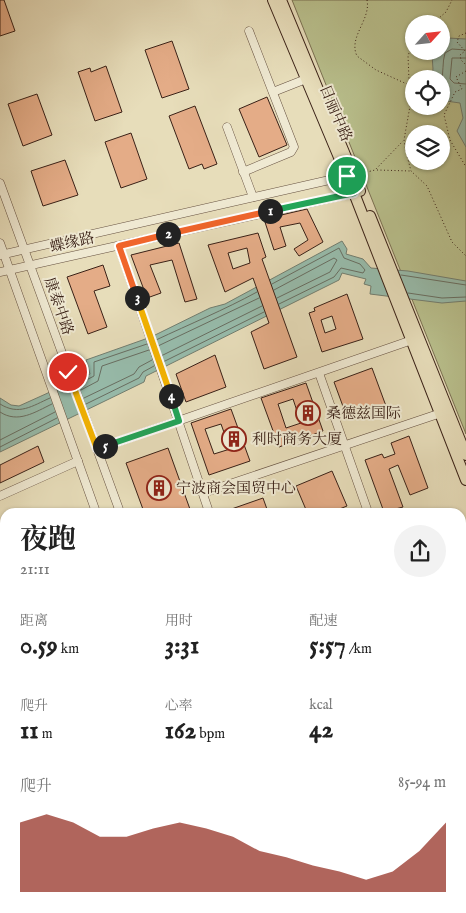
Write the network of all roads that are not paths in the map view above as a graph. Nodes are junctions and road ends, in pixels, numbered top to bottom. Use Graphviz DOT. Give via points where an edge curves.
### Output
graph roads {
  1 [pos="273,0"];
  2 [pos="281,0"];
  3 [pos="249,31"];
  4 [pos="306,79"];
  5 [pos="273,92"];
  6 [pos="226,127"];
  7 [pos="243,172"];
  8 [pos="350,175"];
  9 [pos="0,183"];
  10 [pos="354,193"];
  11 [pos="253,198"];
  12 [pos="0,243"];
  13 [pos="119,246"];
  14 [pos="25,249"];
  15 [pos="2,254"];
  16 [pos="384,264"];
  17 [pos="31,266"];
  18 [pos="10,270"];
  19 [pos="0,272"];
  20 [pos="398,299"];
  21 [pos="412,340"];
  22 [pos="319,373"];
  23 [pos="441,413"];
  24 [pos="179,421"];
  25 [pos="344,446"];
  26 [pos="97,449"];
  27 [pos="466,455"];
  28 [pos="78,461"];
  29 [pos="466,480"];
  30 [pos="203,493"];
  31 [pos="0,496"];
  32 [pos="95,508"];
  33 [pos="119,508"];
  34 [pos="209,508"];
  35 [pos="367,508"];
  1 -- 4 [label="main road, 日丽中路"];
  2 -- 8 [label="main road, 日丽中路"];
  3 -- 5 [label="street"];
  4 -- 5 [label="street"];
  4 -- 8 [label="main road, 日丽中路"];
  5 -- 7 [label="street" via="294,148"];
  6 -- 7 [label="street"];
  7 -- 11 [label="street"];
  8 -- 10 [label="main road, 日丽中路"];
  8 -- 11 [label="street, 蝶缘路"];
  8 -- 16 [label="main road"];
  9 -- 14 [label="street, 康泰中路"];
  10 -- 13 [label="street, 蝶缘路"];
  10 -- 16 [label="main road, 日丽中路"];
  11 -- 14 [label="street, 蝶缘路"];
  12 -- 15 [label="street"];
  13 -- 17 [label="street, 蝶缘路"];
  13 -- 24 [label="street"];
  14 -- 15 [label="street, 蝶缘路"];
  14 -- 17 [label="street, 康泰中路"];
  15 -- 18 [label="street"];
  16 -- 20 [label="main road"];
  17 -- 18 [label="street, 蝶缘路"];
  17 -- 26 [label="street, 康泰中路"];
  18 -- 19 [label="street, 蝶缘路"];
  18 -- 28 [label="street"];
  20 -- 21 [label="main road"];
  20 -- 27 [label="main road"];
  21 -- 22 [label="street"];
  21 -- 23 [label="main road"];
  22 -- 24 [label="street"];
  22 -- 25 [label="street"];
  23 -- 25 [label="street"];
  23 -- 29 [label="main road"];
  24 -- 26 [label="street"];
  24 -- 30 [label="street"];
  25 -- 30 [label="street"];
  25 -- 35 [label="street"];
  26 -- 33 [label="street, 康泰中路"];
  28 -- 31 [label="street"];
  28 -- 32 [label="street"];
  30 -- 34 [label="street"];
}
